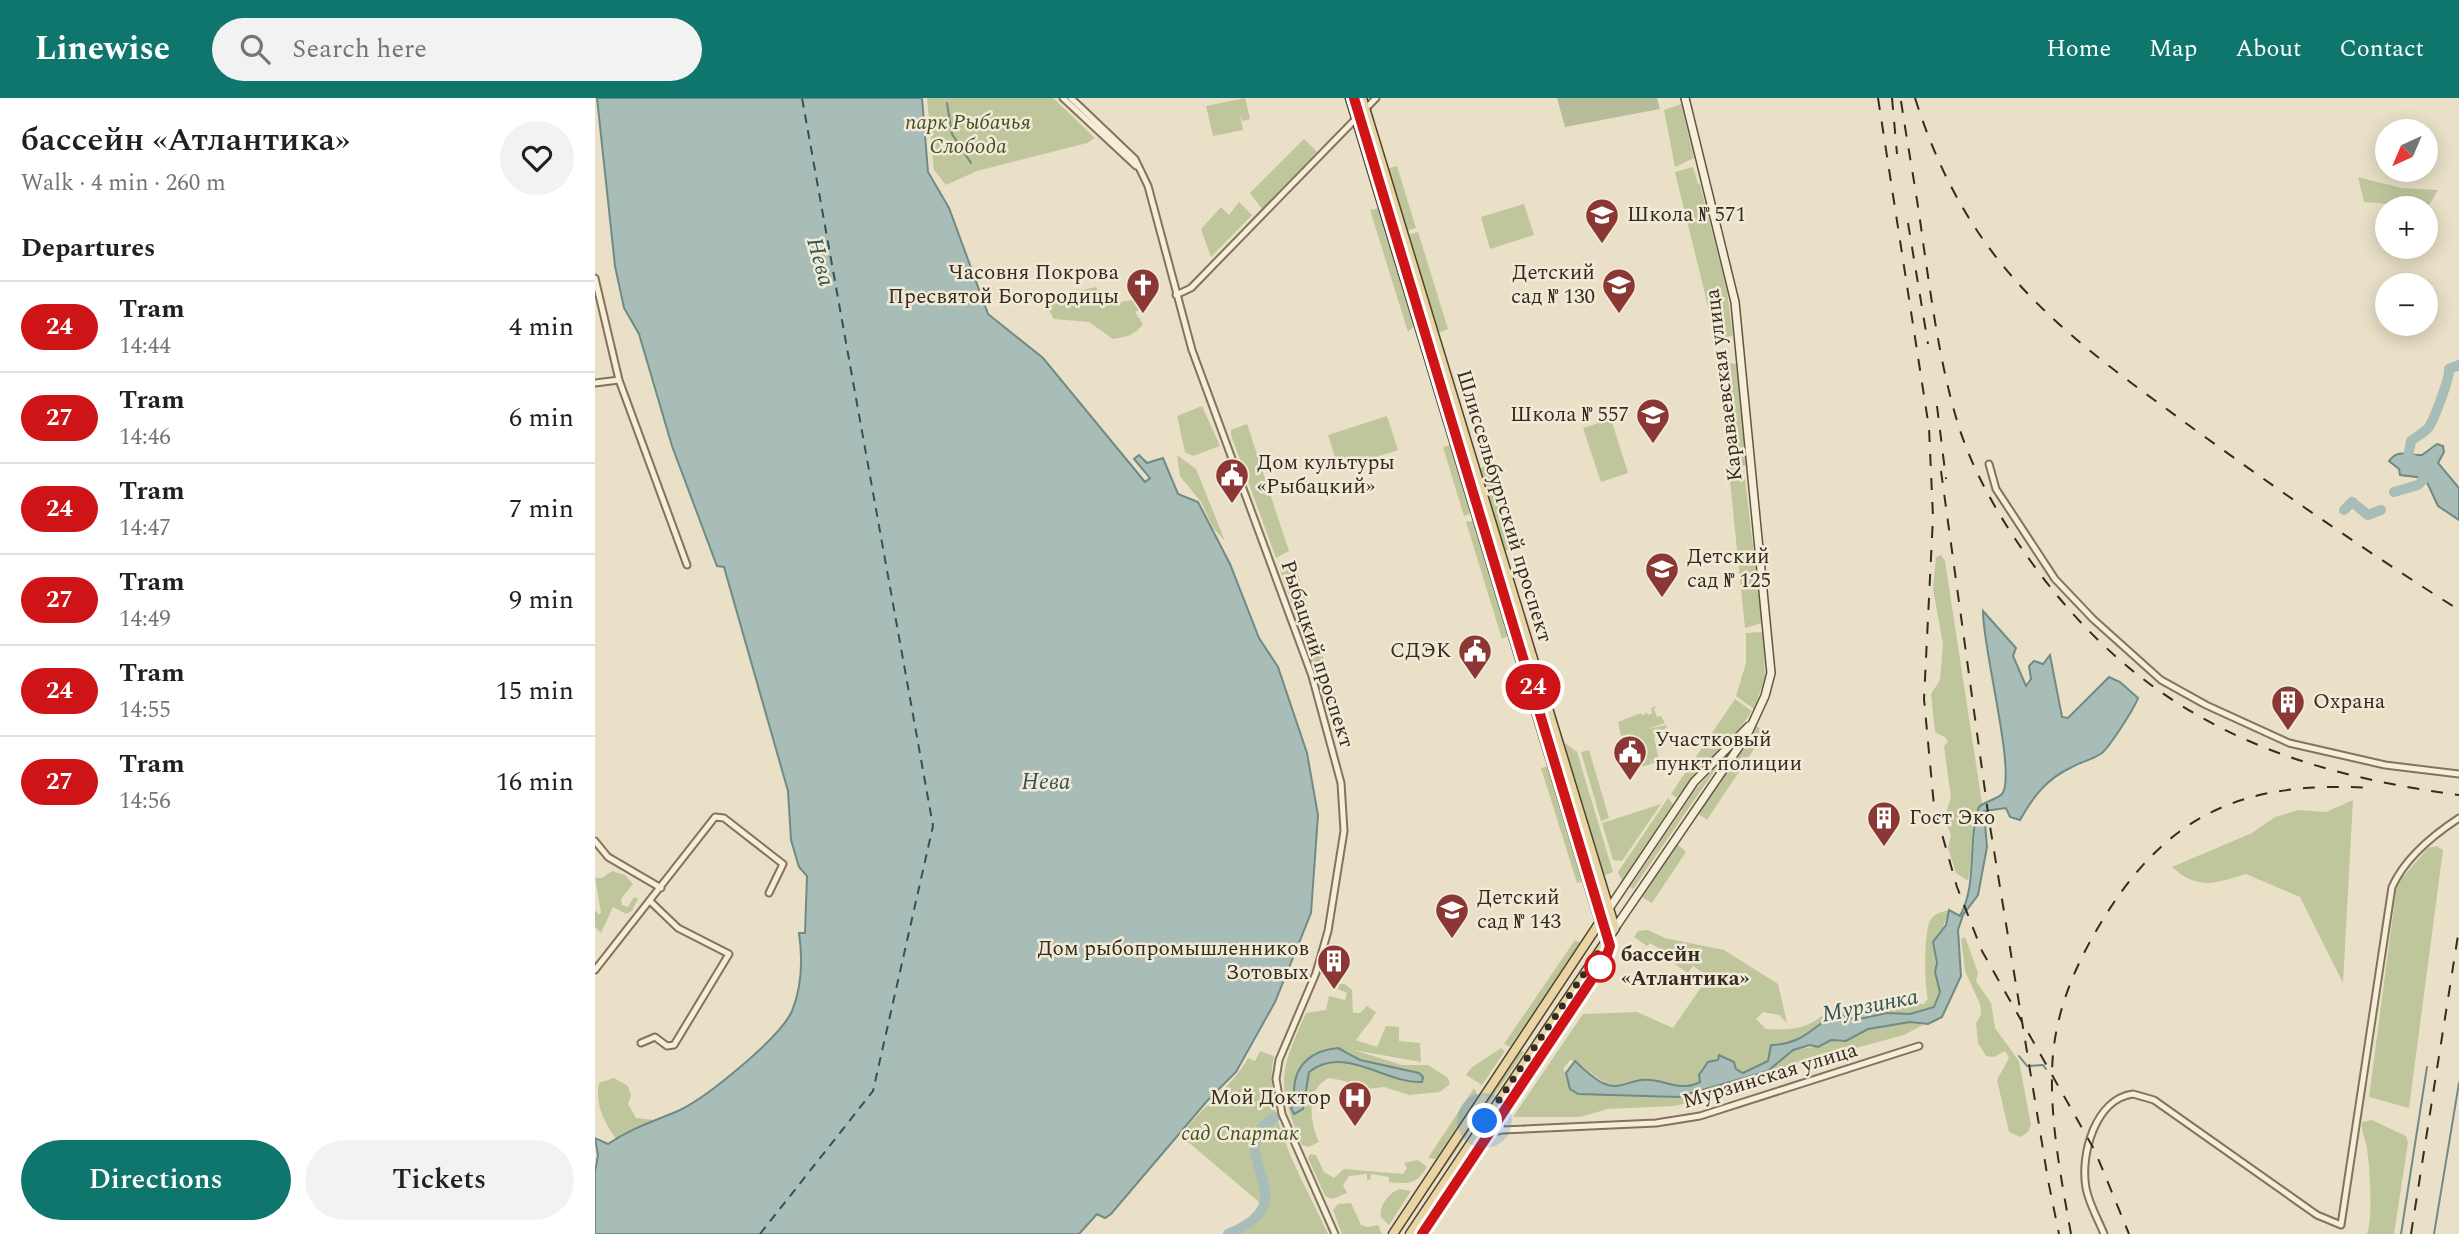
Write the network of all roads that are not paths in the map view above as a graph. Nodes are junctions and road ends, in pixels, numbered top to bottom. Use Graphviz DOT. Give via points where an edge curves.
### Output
graph roads {
  1 [pos="1063,98"];
  2 [pos="1071,98"];
  3 [pos="1350,98"];
  4 [pos="1362,98"];
  5 [pos="1376,98"];
  6 [pos="1685,98"];
  7 [pos="1365,110"];
  8 [pos="1355,120"];
  9 [pos="1105,134"];
  10 [pos="595,278"];
  11 [pos="1177,295"];
  12 [pos="619,380"];
  13 [pos="595,383"];
  14 [pos="1989,464"];
  15 [pos="687,565"];
  16 [pos="1749,726"];
  17 [pos="2459,774"];
  18 [pos="2459,818"];
  19 [pos="595,841"];
  20 [pos="660,888"];
  21 [pos="769,893"];
  22 [pos="651,902"];
  23 [pos="1609,909"];
  24 [pos="1600,922"];
  25 [pos="1615,928"];
  26 [pos="595,970"];
  27 [pos="1521,1041"];
  28 [pos="642,1043"];
  29 [pos="1920,1046"];
  30 [pos="1534,1049"];
  31 [pos="1495,1106"];
  32 [pos="1502,1130"];
  33 [pos="1475,1137"];
  34 [pos="1430,1177"];
  35 [pos="1442,1185"];
  36 [pos="1335,1234"];
  37 [pos="1393,1234"];
  38 [pos="1409,1234"];
  39 [pos="2103,1234"];
  1 -- 9 [label="street, Рыбацкий проспект"];
  2 -- 9 [label="street, Рыбацкий проспект"];
  3 -- 8 [label="main road, Шлиссельбургский проспект"];
  4 -- 7 [label="main road, Шлиссельбургский проспект"];
  5 -- 7 [label="street"];
  6 -- 16 [label="street, Караваевская улица" via="1735,302 1771,673"];
  7 -- 8 [label="street"];
  7 -- 23 [label="main road, Шлиссельбургский проспект"];
  8 -- 11 [label="street" via="1191,288"];
  8 -- 24 [label="main road, Шлиссельбургский проспект"];
  9 -- 11 [label="street, Рыбацкий проспект" via="1135,159 1149,186"];
  10 -- 12 [label="street"];
  11 -- 36 [label="street, Рыбацкий проспект" via="1192,350 1312,676 1344,798 1343,843 1325,944 1279,1060 1276,1079 1282,1114"];
  12 -- 13 [label="street"];
  12 -- 15 [label="street"];
  14 -- 17 [label="street" via="1996,489 2055,579 2161,680 2289,743 2393,766"];
  16 -- 23 [label="street" via="1695,782"];
  16 -- 25 [label="street"];
  18 -- 39 [label="street" via="2426,843 2392,887 2341,1225 2318,1215 2154,1100 2133,1094 2110,1105 2088,1147 2087,1190"];
  19 -- 20 [label="street" via="608,857"];
  20 -- 21 [label="street" via="718,816 783,864"];
  20 -- 22 [label="street"];
  22 -- 26 [label="street"];
  22 -- 28 [label="street" via="678,928 729,954 674,1045 667,1046 655,1037"];
  23 -- 24 [label="street"];
  23 -- 25 [label="main road, Шлиссельбургский проспект"];
  24 -- 25 [label="street"];
  24 -- 27 [label="main road"];
  25 -- 30 [label="main road"];
  27 -- 30 [label="main road"];
  27 -- 34 [label="main road"];
  29 -- 32 [label="street, Мурзинская улица" via="1689,1118"];
  30 -- 31 [label="main road"];
  31 -- 32 [label="street"];
  31 -- 33 [label="main road"];
  32 -- 33 [label="street, Мурзинская улица"];
  33 -- 35 [label="main road"];
  34 -- 35 [label="main road"];
  34 -- 37 [label="main road"];
  35 -- 38 [label="main road"];
}
